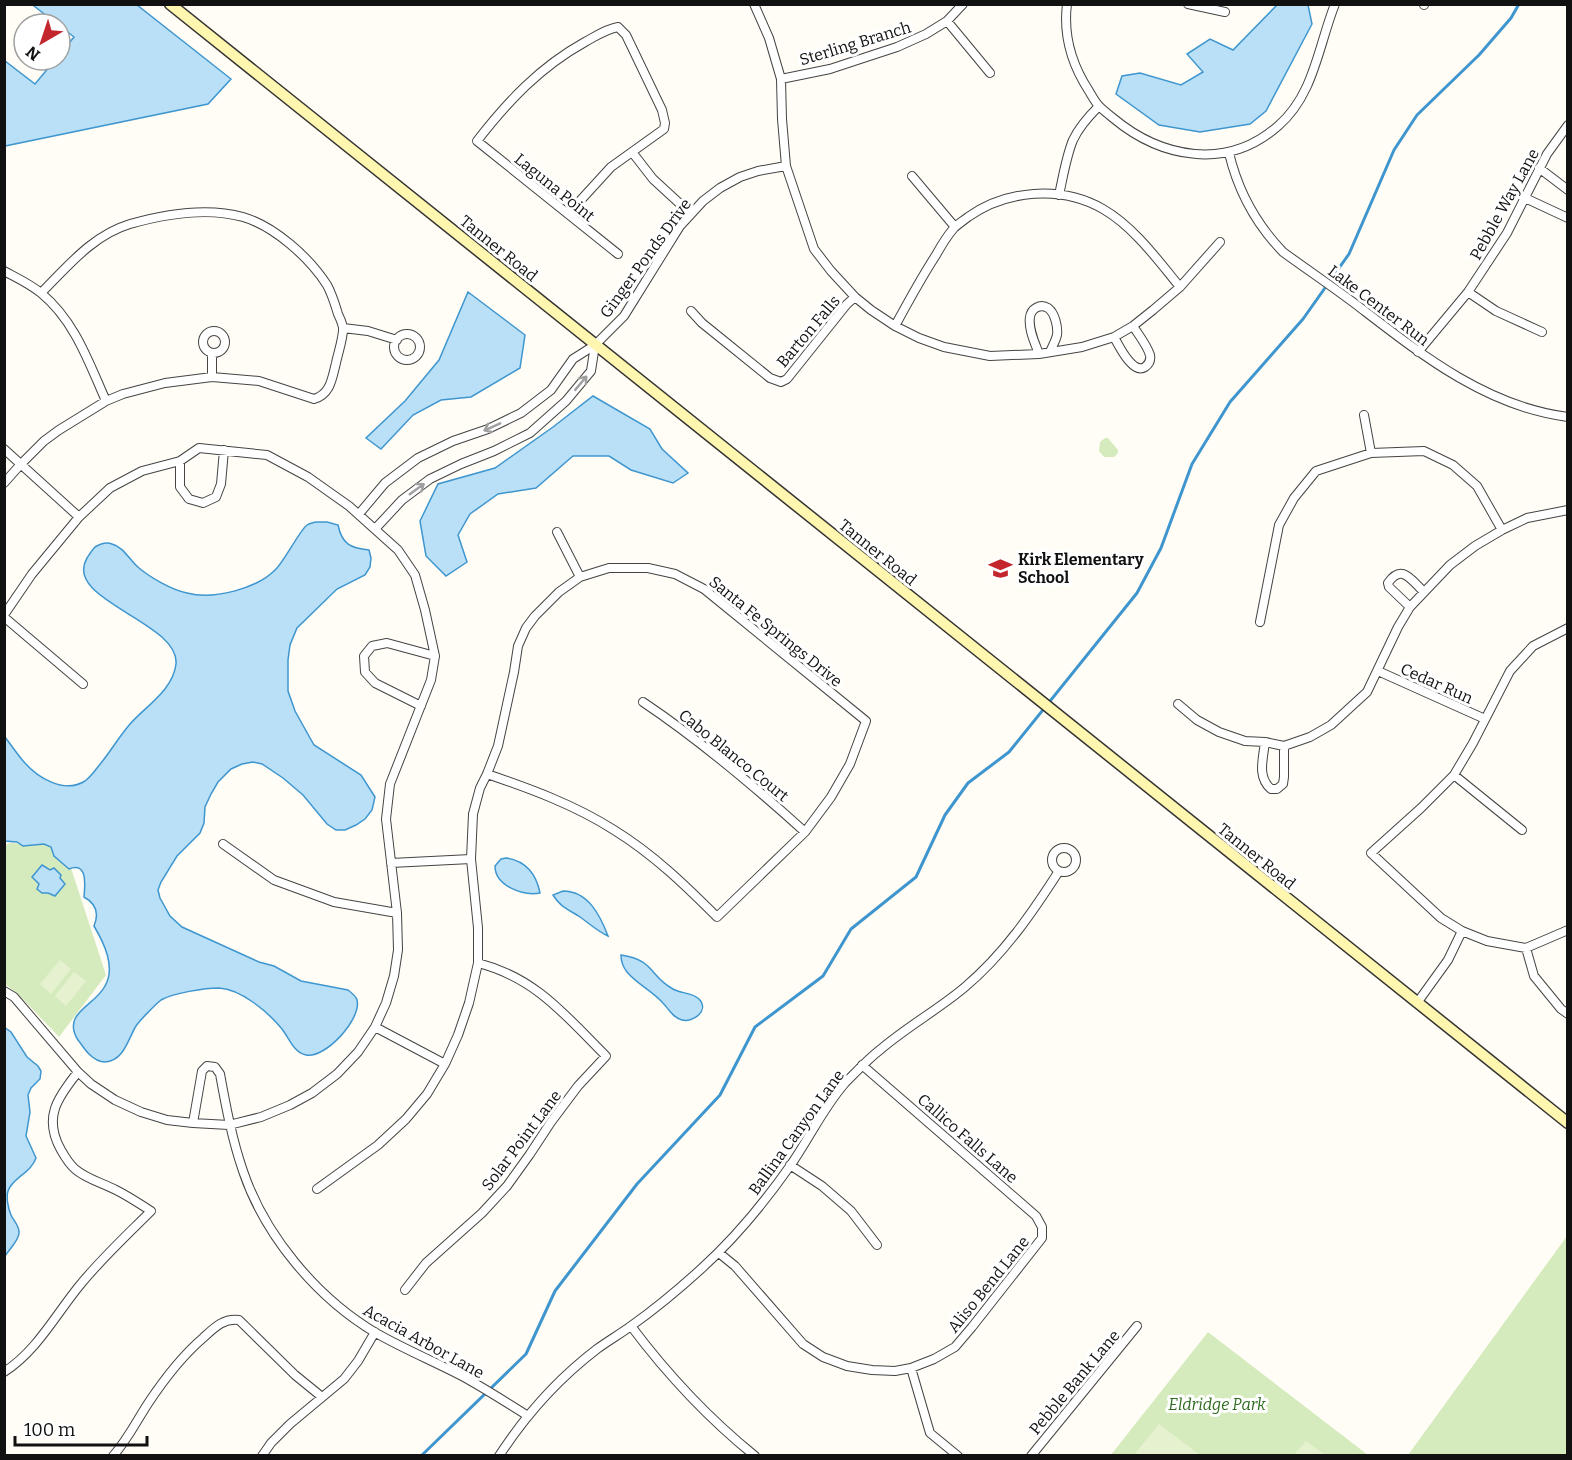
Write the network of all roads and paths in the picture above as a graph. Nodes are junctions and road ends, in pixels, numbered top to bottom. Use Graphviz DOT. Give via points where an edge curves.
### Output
graph roads {
  1 [pos="170,4"];
  2 [pos="754,4"];
  3 [pos="963,4"];
  4 [pos="1067,4"];
  5 [pos="1188,4"];
  6 [pos="1335,4"];
  7 [pos="1224,12"];
  8 [pos="947,21"];
  9 [pos="990,73"];
  10 [pos="781,79"];
  11 [pos="1098,106"];
  12 [pos="1568,125"];
  13 [pos="632,152"];
  14 [pos="1229,153"];
  15 [pos="786,166"];
  16 [pos="1539,168"];
  17 [pos="912,176"];
  18 [pos="1568,190"];
  19 [pos="1059,195"];
  20 [pos="1525,198"];
  21 [pos="568,214"];
  22 [pos="691,214"];
  23 [pos="1568,218"];
  24 [pos="955,227"];
  25 [pos="1220,242"];
  26 [pos="618,254"];
  27 [pos="4,271"];
  28 [pos="1180,287"];
  29 [pos="1468,292"];
  30 [pos="41,293"];
  31 [pos="855,297"];
  32 [pos="691,310"];
  33 [pos="1133,326"];
  34 [pos="895,327"];
  35 [pos="343,328"];
  36 [pos="1542,332"];
  37 [pos="1114,337"];
  38 [pos="397,340"];
  39 [pos="595,345"];
  40 [pos="1050,352"];
  41 [pos="1418,352"];
  42 [pos="212,353"];
  43 [pos="1038,354"];
  44 [pos="212,377"];
  45 [pos="106,401"];
  46 [pos="1364,415"];
  47 [pos="1568,417"];
  48 [pos="4,449"];
  49 [pos="224,450"];
  50 [pos="1371,453"];
  51 [pos="180,461"];
  52 [pos="21,464"];
  53 [pos="4,483"];
  54 [pos="1568,510"];
  55 [pos="359,514"];
  56 [pos="79,517"];
  57 [pos="375,529"];
  58 [pos="1502,530"];
  59 [pos="557,532"];
  60 [pos="580,577"];
  61 [pos="1424,592"];
  62 [pos="1410,607"];
  63 [pos="4,616"];
  64 [pos="1260,622"];
  65 [pos="1568,628"];
  66 [pos="435,656"];
  67 [pos="1378,671"];
  68 [pos="83,684"];
  69 [pos="643,702"];
  70 [pos="1178,704"];
  71 [pos="421,706"];
  72 [pos="1485,719"];
  73 [pos="1265,742"];
  74 [pos="1284,746"];
  75 [pos="488,774"];
  76 [pos="1454,775"];
  77 [pos="1522,830"];
  78 [pos="805,832"];
  79 [pos="223,844"];
  80 [pos="471,859"];
  81 [pos="390,863"];
  82 [pos="1059,871"];
  83 [pos="397,913"];
  84 [pos="1568,930"];
  85 [pos="1462,931"];
  86 [pos="1526,948"];
  87 [pos="478,963"];
  88 [pos="4,991"];
  89 [pos="1417,1003"];
  90 [pos="1568,1014"];
  91 [pos="375,1027"];
  92 [pos="445,1064"];
  93 [pos="862,1065"];
  94 [pos="78,1072"];
  95 [pos="193,1123"];
  96 [pos="1568,1123"];
  97 [pos="229,1125"];
  98 [pos="790,1166"];
  99 [pos="317,1189"];
  100 [pos="1042,1238"];
  101 [pos="878,1245"];
  102 [pos="719,1253"];
  103 [pos="405,1290"];
  104 [pos="632,1326"];
  105 [pos="1137,1326"];
  106 [pos="375,1332"];
  107 [pos="911,1368"];
  108 [pos="4,1372"];
  109 [pos="322,1397"];
  110 [pos="528,1416"];
  111 [pos="113,1455"];
  112 [pos="262,1455"];
  113 [pos="499,1455"];
  114 [pos="755,1455"];
  115 [pos="958,1455"];
  116 [pos="1030,1455"];
  1 -- 39 [label="main road, Tanner Road"];
  2 -- 10 [label="street"];
  3 -- 8 [label="street, Sterling Branch"];
  4 -- 11 [label="street" via="1072,61"];
  5 -- 7 [label="street"];
  6 -- 14 [label="street" via="1314,72 1290,115 1264,137"];
  8 -- 9 [label="street"];
  8 -- 10 [label="street, Sterling Branch" via="897,47 830,69"];
  10 -- 15 [label="street"];
  11 -- 14 [label="street" via="1144,140 1171,150 1189,154"];
  11 -- 19 [label="street" via="1074,139"];
  12 -- 16 [label="street, Pebble Way Lane"];
  13 -- 21 [label="street" via="610,166"];
  13 -- 21 [label="street, Laguna Point" via="664,129 665,123 626,35 618,27 610,28 543,70 519,91 477,141"];
  13 -- 22 [label="street" via="653,179"];
  14 -- 41 [label="street, Lake Center Run" via="1254,216 1283,252"];
  15 -- 22 [label="street, Ginger Ponds Drive" via="740,177 720,188"];
  15 -- 31 [label="street" via="814,249"];
  16 -- 18 [label="street"];
  16 -- 20 [label="street, Pebble Way Lane"];
  17 -- 24 [label="street"];
  19 -- 24 [label="street" via="1003,199 978,210"];
  19 -- 28 [label="street" via="1102,208 1122,223"];
  20 -- 23 [label="street"];
  20 -- 29 [label="street, Pebble Way Lane"];
  21 -- 26 [label="street, Laguna Point"];
  22 -- 39 [label="street, Ginger Ponds Drive" via="624,316"];
  24 -- 34 [label="street"];
  25 -- 28 [label="street"];
  27 -- 30 [label="street"];
  28 -- 33 [label="street"];
  29 -- 36 [label="street" via="1496,311"];
  29 -- 41 [label="street, Pebble Way Lane"];
  30 -- 35 [label="street" via="85,249 108,234 177,214 208,212 243,217 266,227 301,255 332,294"];
  30 -- 45 [label="street" via="75,333"];
  31 -- 32 [label="street, Barton Falls" via="781,382 770,378"];
  31 -- 34 [label="street"];
  33 -- 37 [label="street"];
  33 -- 37 [label="street" via="1150,355 1150,362 1142,369 1135,368"];
  34 -- 43 [label="street" via="970,353"];
  35 -- 38 [label="street"];
  35 -- 44 [label="street" via="329,388 321,397 314,399 259,381"];
  37 -- 40 [label="street"];
  39 -- 55 [label="street, Ginger Ponds Drive, one-way" via="573,359 551,390 521,413 418,458 385,483"];
  57 -- 39 [label="street, one-way" via="402,500 430,479 530,433 566,401 591,371"];
  39 -- 89 [label="main road, Tanner Road"];
  40 -- 43 [label="street"];
  40 -- 43 [label="street" via="1057,325 1048,308 1040,306 1030,314"];
  41 -- 47 [label="street, Lake Center Run" via="1472,386 1520,405"];
  42 -- 44 [label="street"];
  44 -- 45 [label="street" via="155,386"];
  45 -- 52 [label="street" via="44,441"];
  46 -- 50 [label="street"];
  48 -- 52 [label="street"];
  49 -- 51 [label="street" via="199,448"];
  49 -- 51 [label="street" via="216,497 203,503 189,499 180,488"];
  49 -- 55 [label="street" via="267,455 308,477"];
  50 -- 58 [label="street" via="1425,451 1453,465 1477,486"];
  50 -- 64 [label="street" via="1316,471 1294,498 1279,525"];
  51 -- 56 [label="street" via="142,471 110,488"];
  52 -- 53 [label="street"];
  52 -- 56 [label="street"];
  54 -- 58 [label="street" via="1527,518"];
  55 -- 57 [label="street"];
  56 -- 63 [label="street" via="32,574"];
  57 -- 66 [label="street" via="398,550 414,575"];
  58 -- 61 [label="street" via="1450,565"];
  59 -- 60 [label="street"];
  60 -- 75 [label="street, Santa Fe Springs Drive" via="558,592 526,628 518,646 498,746"];
  60 -- 78 [label="street, Santa Fe Springs Drive" via="628,567 675,574 704,589 866,721 850,764"];
  61 -- 62 [label="street"];
  61 -- 62 [label="street" via="1404,574 1393,575 1389,587"];
  62 -- 67 [label="street"];
  63 -- 68 [label="street"];
  65 -- 72 [label="street" via="1533,646 1510,671"];
  66 -- 71 [label="street"];
  66 -- 71 [label="street" via="387,644 372,646 364,656 365,672 375,683"];
  67 -- 72 [label="street, Cedar Run"];
  67 -- 74 [label="street" via="1367,692 1332,725"];
  69 -- 78 [label="street, Cabo Blanco Court" via="743,776"];
  70 -- 73 [label="street" via="1220,732 1245,741"];
  71 -- 81 [label="street" via="390,784 386,819"];
  72 -- 76 [label="street"];
  73 -- 74 [label="street"];
  73 -- 74 [label="street" via="1262,772 1271,789 1283,784"];
  75 -- 78 [label="street" via="543,794 615,830 682,882 717,916"];
  75 -- 80 [label="street, Santa Fe Springs Drive" via="473,814"];
  76 -- 77 [label="street"];
  76 -- 85 [label="street" via="1371,853 1441,918"];
  79 -- 83 [label="street" via="274,880 334,902"];
  80 -- 81 [label="street"];
  80 -- 87 [label="street, Santa Fe Springs Drive"];
  81 -- 83 [label="street"];
  82 -- 93 [label="street, Ballina Canyon Lane" via="1021,928 986,967"];
  83 -- 91 [label="street" via="394,976"];
  84 -- 86 [label="street"];
  85 -- 86 [label="street" via="1487,941"];
  85 -- 89 [label="street" via="1448,960"];
  86 -- 90 [label="street" via="1534,976"];
  87 -- 92 [label="street, Santa Fe Springs Drive" via="470,1002"];
  87 -- 103 [label="street, Solar Point Lane" via="512,974 544,995 606,1056 571,1095 507,1186 426,1263"];
  88 -- 94 [label="street" via="14,997"];
  89 -- 96 [label="main road, Tanner Road"];
  91 -- 92 [label="street"];
  91 -- 97 [label="street" via="358,1052 312,1093 261,1117"];
  92 -- 99 [label="street, Santa Fe Springs Drive" via="406,1119 378,1145"];
  93 -- 98 [label="street, Ballina Canyon Lane" via="830,1104"];
  93 -- 100 [label="street, Callico Falls Lane" via="1036,1216"];
  94 -- 95 [label="street" via="115,1100 141,1112"];
  94 -- 108 [label="street" via="53,1114 56,1141 75,1169 151,1211 81,1284 31,1350"];
  95 -- 97 [label="street"];
  95 -- 97 [label="street, Acacia Arbor Lane" via="202,1071 215,1066 220,1074"];
  97 -- 106 [label="street, Acacia Arbor Lane" via="243,1172 267,1224 303,1272 345,1312"];
  98 -- 101 [label="street" via="851,1211"];
  98 -- 102 [label="street, Ballina Canyon Lane"];
  100 -- 107 [label="street, Aliso Bend Lane" via="955,1347"];
  102 -- 104 [label="street, Ballina Canyon Lane"];
  102 -- 107 [label="street, Aliso Bend Lane" via="803,1344 824,1357 872,1370"];
  104 -- 110 [label="street, Ballina Canyon Lane" via="596,1350"];
  104 -- 114 [label="street" via="676,1382"];
  105 -- 116 [label="street, Pebble Bank Lane"];
  106 -- 109 [label="street" via="344,1379"];
  106 -- 110 [label="street, Acacia Arbor Lane" via="464,1377"];
  107 -- 115 [label="street" via="930,1433"];
  109 -- 111 [label="street" via="238,1320 226,1320 175,1366"];
  109 -- 112 [label="street"];
  110 -- 113 [label="street, Ballina Canyon Lane"];
}
